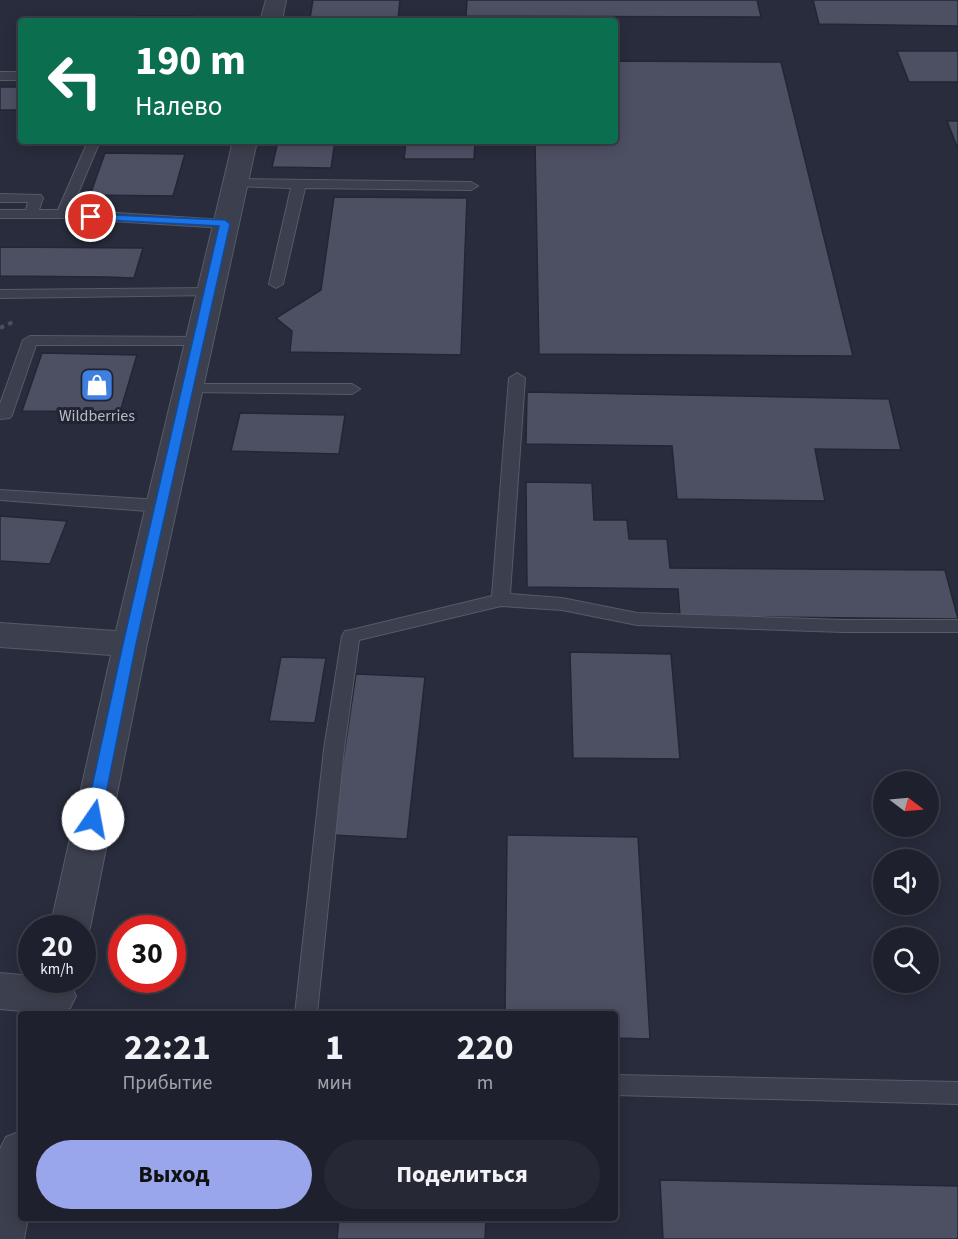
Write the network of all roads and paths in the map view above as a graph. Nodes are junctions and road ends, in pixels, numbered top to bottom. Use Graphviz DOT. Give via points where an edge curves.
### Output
graph roads {
  1 [pos="276,0"];
  2 [pos="272,18"];
  3 [pos="0,76"];
  4 [pos="18,76"];
  5 [pos="93,144"];
  6 [pos="244,144"];
  7 [pos="234,183"];
  8 [pos="299,184"];
  9 [pos="471,186"];
  10 [pos="0,198"];
  11 [pos="0,214"];
  12 [pos="31,214"];
  13 [pos="63,214"];
  14 [pos="225,224"];
  15 [pos="276,284"];
  16 [pos="210,292"];
  17 [pos="0,294"];
  18 [pos="199,341"];
  19 [pos="517,378"];
  20 [pos="188,389"];
  21 [pos="352,389"];
  22 [pos="4,415"];
  23 [pos="0,495"];
  24 [pos="161,506"];
  25 [pos="501,600"];
  26 [pos="958,626"];
  27 [pos="0,635"];
  28 [pos="129,644"];
  29 [pos="73,915"];
  30 [pos="0,991"];
  31 [pos="56,996"];
  32 [pos="306,1011"];
  33 [pos="618,1085"];
  34 [pos="958,1093"];
  35 [pos="18,1164"];
  36 [pos="1,1239"];
  1 -- 2 [label="street"];
  3 -- 4 [label="lane"];
  5 -- 13 [label="lane"];
  6 -- 7 [label="street"];
  7 -- 8 [label="lane"];
  7 -- 14 [label="street"];
  8 -- 9 [label="lane"];
  8 -- 15 [label="lane"];
  10 -- 12 [label="lane" via="36,198"];
  11 -- 12 [label="lane"];
  12 -- 13 [label="lane"];
  13 -- 14 [label="lane"];
  14 -- 16 [label="street"];
  16 -- 17 [label="lane"];
  16 -- 18 [label="street"];
  18 -- 20 [label="street"];
  18 -- 22 [label="lane" via="30,340"];
  19 -- 25 [label="lane"];
  20 -- 21 [label="lane"];
  20 -- 24 [label="street"];
  23 -- 24 [label="lane"];
  24 -- 28 [label="street"];
  25 -- 26 [label="lane" via="562,604 637,619"];
  25 -- 32 [label="lane" via="351,636 334,750"];
  27 -- 28 [label="street"];
  28 -- 29 [label="street"];
  30 -- 31 [label="street"];
  33 -- 34 [label="lane"];
  35 -- 36 [label="street"];
}
